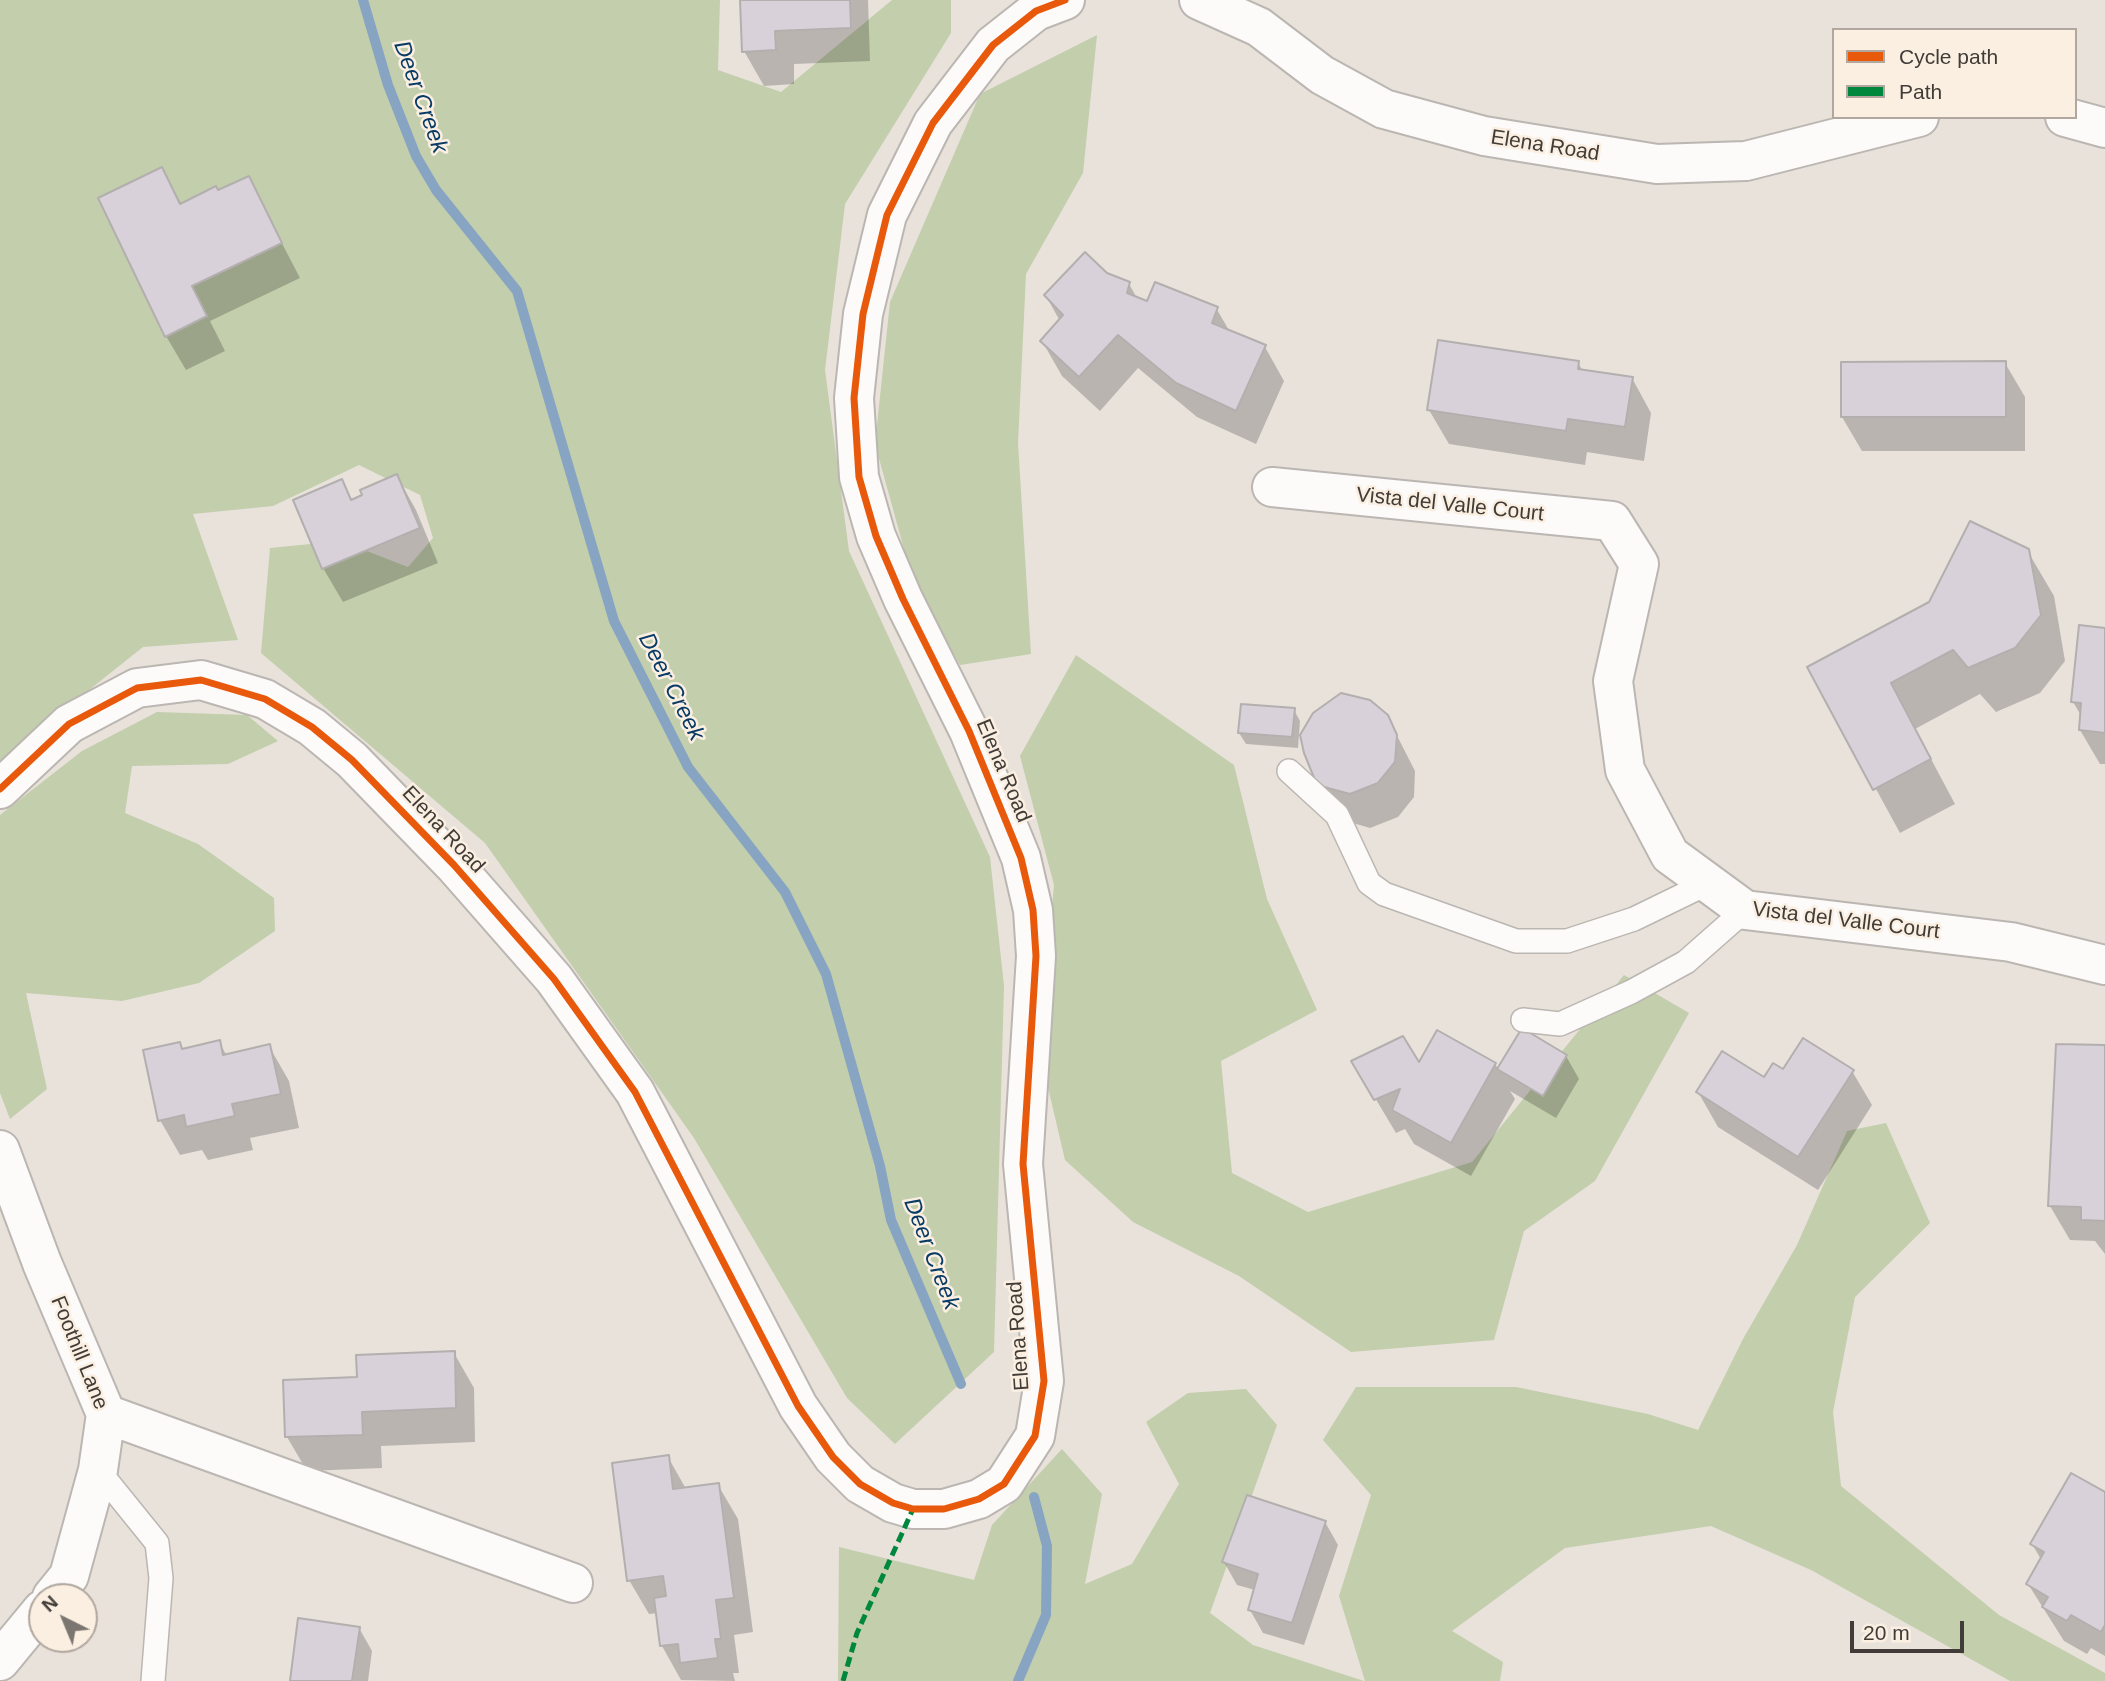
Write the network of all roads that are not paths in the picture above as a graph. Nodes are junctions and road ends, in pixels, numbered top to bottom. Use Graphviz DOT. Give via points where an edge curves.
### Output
graph roads {
  1 [pos="1065,0"];
  2 [pos="1199,0"];
  3 [pos="1911,119"];
  4 [pos="2072,119"];
  5 [pos="2105,128"];
  6 [pos="1272,487"];
  7 [pos="1289,771"];
  8 [pos="0,789"];
  9 [pos="1708,883"];
  10 [pos="1745,910"];
  11 [pos="2105,965"];
  12 [pos="1523,1020"];
  13 [pos="0,1150"];
  14 [pos="106,1415"];
  15 [pos="98,1469"];
  16 [pos="63,1583"];
  17 [pos="573,1583"];
  18 [pos="28,1627"];
  19 [pos="0,1661"];
  20 [pos="153,1681"];
  1 -- 8 [label="street, Elena Road" via="1036,11 993,45 933,123 887,215 863,314 854,398 859,477 876,536 969,731 1021,858 1033,909 1036,956 1023,1164 1044,1381 1035,1436 1004,1484 979,1499 944,1508 913,1509 860,1484 833,1457 797,1406 626,1081 554,979 454,865 352,760 312,727 265,699 201,680 137,688 69,724"];
  2 -- 3 [label="street, Elena Road" via="1259,27 1322,75 1384,109 1485,136 1657,164 1746,161"];
  4 -- 5 [label="street"];
  6 -- 9 [label="street, Vista del Valle Court" via="1612,521 1639,564 1612,681 1625,770 1670,855"];
  7 -- 9 [label="lane" via="1337,815 1369,883 1384,894 1516,941 1567,941 1634,919"];
  9 -- 10 [label="street, Vista del Valle Court"];
  10 -- 11 [label="street, Vista del Valle Court" via="2011,942"];
  10 -- 12 [label="lane" via="1686,962 1631,992 1560,1024"];
  13 -- 14 [label="street, Foothill Lane" via="41,1263"];
  14 -- 15 [label="street, Foothill Lane"];
  14 -- 17 [label="street"];
  15 -- 16 [label="street, Foothill Lane"];
  15 -- 20 [label="lane" via="157,1543 160,1578"];
  18 -- 19 [label="street"];
}
